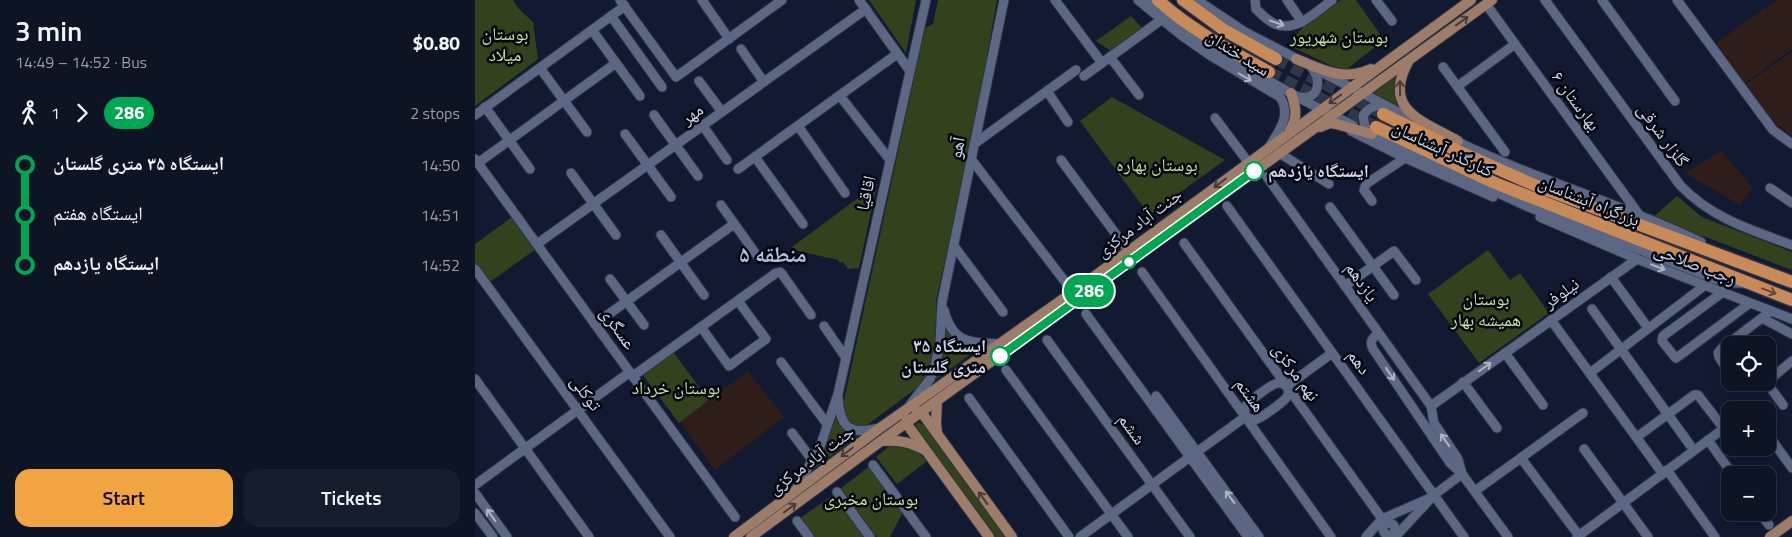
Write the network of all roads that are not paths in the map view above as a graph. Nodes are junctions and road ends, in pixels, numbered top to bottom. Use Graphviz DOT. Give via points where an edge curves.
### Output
graph roads {
  1 [pos="702,0"];
  2 [pos="782,0"];
  3 [pos="859,0"];
  4 [pos="926,0"];
  5 [pos="1004,0"];
  6 [pos="1055,0"];
  7 [pos="1138,0"];
  8 [pos="1148,0"];
  9 [pos="1158,0"];
  10 [pos="1183,0"];
  11 [pos="1197,0"];
  12 [pos="1202,0"];
  13 [pos="1287,0"];
  14 [pos="1332,0"];
  15 [pos="1377,0"];
  16 [pos="1471,0"];
  17 [pos="1545,0"];
  18 [pos="1602,0"];
  19 [pos="1677,0"];
  20 [pos="1489,2"];
  21 [pos="622,3"];
  22 [pos="1255,5"];
  23 [pos="866,9"];
  24 [pos="611,16"];
  25 [pos="1222,18"];
  26 [pos="1161,20"];
  27 [pos="1391,21"];
  28 [pos="1302,22"];
  29 [pos="592,30"];
  30 [pos="1429,31"];
  31 [pos="729,38"];
  32 [pos="1436,40"];
  33 [pos="1515,44"];
  34 [pos="741,49"];
  35 [pos="897,54"];
  36 [pos="1110,57"];
  37 [pos="1276,59"];
  38 [pos="1296,59"];
  39 [pos="1391,59"];
  40 [pos="1409,60"];
  41 [pos="616,63"];
  42 [pos="1102,63"];
  43 [pos="1443,66"];
  44 [pos="1311,67"];
  45 [pos="540,68"];
  46 [pos="910,71"];
  47 [pos="1269,72"];
  48 [pos="699,81"];
  49 [pos="764,82"];
  50 [pos="1458,86"];
  51 [pos="662,87"];
  52 [pos="1351,88"];
  53 [pos="1047,91"];
  54 [pos="1362,94"];
  55 [pos="1293,95"];
  56 [pos="640,96"];
  57 [pos="840,96"];
  58 [pos="1139,96"];
  59 [pos="564,101"];
  60 [pos="1675,101"];
  61 [pos="485,107"];
  62 [pos="1320,110"];
  63 [pos="1385,110"];
  64 [pos="722,112"];
  65 [pos="475,115"];
  66 [pos="653,115"];
  67 [pos="1331,116"];
  68 [pos="1215,118"];
  69 [pos="1068,122"];
  70 [pos="703,126"];
  71 [pos="797,126"];
  72 [pos="1342,126"];
  73 [pos="587,132"];
  74 [pos="1375,132"];
  75 [pos="1288,133"];
  76 [pos="625,134"];
  77 [pos="509,141"];
  78 [pos="1295,141"];
  79 [pos="1457,141"];
  80 [pos="974,144"];
  81 [pos="1792,144"];
  82 [pos="675,146"];
  83 [pos="1269,147"];
  84 [pos="1505,152"];
  85 [pos="1279,153"];
  86 [pos="755,157"];
  87 [pos="1405,158"];
  88 [pos="971,159"];
  89 [pos="727,160"];
  90 [pos="890,160"];
  91 [pos="1061,160"];
  92 [pos="477,161"];
  93 [pos="1248,162"];
  94 [pos="648,165"];
  95 [pos="530,169"];
  96 [pos="738,170"];
  97 [pos="571,172"];
  98 [pos="698,176"];
  99 [pos="1267,177"];
  100 [pos="1329,184"];
  101 [pos="1619,187"];
  102 [pos="1770,188"];
  103 [pos="845,193"];
  104 [pos="671,197"];
  105 [pos="1372,201"];
  106 [pos="1604,201"];
  107 [pos="1792,203"];
  108 [pos="594,204"];
  109 [pos="721,205"];
  110 [pos="1199,205"];
  111 [pos="1227,206"];
  112 [pos="1331,207"];
  113 [pos="1640,216"];
  114 [pos="734,224"];
  115 [pos="803,224"];
  116 [pos="617,235"];
  117 [pos="661,235"];
  118 [pos="1184,243"];
  119 [pos="537,244"];
  120 [pos="1792,245"];
  121 [pos="954,246"];
  122 [pos="1129,252"];
  123 [pos="758,257"];
  124 [pos="1637,260"];
  125 [pos="681,262"];
  126 [pos="1373,266"];
  127 [pos="1751,267"];
  128 [pos="475,269"];
  129 [pos="1141,272"];
  130 [pos="1611,277"];
  131 [pos="610,279"];
  132 [pos="1417,280"];
  133 [pos="1792,282"];
  134 [pos="1345,286"];
  135 [pos="1704,286"];
  136 [pos="1073,292"];
  137 [pos="1723,292"];
  138 [pos="704,295"];
  139 [pos="1394,295"];
  140 [pos="1792,300"];
  141 [pos="738,301"];
  142 [pos="627,302"];
  143 [pos="942,302"];
  144 [pos="1750,303"];
  145 [pos="1592,308"];
  146 [pos="1792,311"];
  147 [pos="1003,312"];
  148 [pos="1774,312"];
  149 [pos="1086,314"];
  150 [pos="811,315"];
  151 [pos="1762,318"];
  152 [pos="1792,319"];
  153 [pos="1551,320"];
  154 [pos="595,324"];
  155 [pos="644,325"];
  156 [pos="824,326"];
  157 [pos="701,327"];
  158 [pos="1648,328"];
  159 [pos="1377,333"];
  160 [pos="1792,334"];
  161 [pos="1738,336"];
  162 [pos="1047,340"];
  163 [pos="1000,344"];
  164 [pos="1621,349"];
  165 [pos="1721,349"];
  166 [pos="1332,353"];
  167 [pos="1505,353"];
  168 [pos="846,358"];
  169 [pos="1721,360"];
  170 [pos="1792,361"];
  171 [pos="781,362"];
  172 [pos="1007,370"];
  173 [pos="1590,373"];
  174 [pos="632,374"];
  175 [pos="475,379"];
  176 [pos="1463,382"];
  177 [pos="1287,386"];
  178 [pos="838,394"];
  179 [pos="1156,396"];
  180 [pos="969,398"];
  181 [pos="937,401"];
  182 [pos="1543,405"];
  183 [pos="1783,405"];
  184 [pos="1431,406"];
  185 [pos="907,409"];
  186 [pos="578,410"];
  187 [pos="922,413"];
  188 [pos="1583,413"];
  189 [pos="1668,414"];
  190 [pos="1245,417"];
  191 [pos="1721,420"];
  192 [pos="906,423"];
  193 [pos="827,424"];
  194 [pos="880,428"];
  195 [pos="1497,428"];
  196 [pos="1721,430"];
  197 [pos="792,433"];
  198 [pos="938,436"];
  199 [pos="1637,438"];
  200 [pos="1708,440"];
  201 [pos="881,441"];
  202 [pos="1690,445"];
  203 [pos="1776,446"];
  204 [pos="525,448"];
  205 [pos="1585,449"];
  206 [pos="927,451"];
  207 [pos="1193,455"];
  208 [pos="1521,458"];
  209 [pos="813,460"];
  210 [pos="873,465"];
  211 [pos="1727,466"];
  212 [pos="1792,468"];
  213 [pos="1665,472"];
  214 [pos="1462,474"];
  215 [pos="475,484"];
  216 [pos="1152,485"];
  217 [pos="1475,491"];
  218 [pos="837,492"];
  219 [pos="475,493"];
  220 [pos="792,494"];
  221 [pos="1434,495"];
  222 [pos="1623,503"];
  223 [pos="475,513"];
  224 [pos="1111,514"];
  225 [pos="735,517"];
  226 [pos="797,521"];
  227 [pos="1384,521"];
  228 [pos="1766,521"];
  229 [pos="1792,521"];
  230 [pos="1769,525"];
  231 [pos="763,532"];
  232 [pos="1395,536"];
  233 [pos="1579,536"];
  234 [pos="493,537"];
  235 [pos="507,537"];
  236 [pos="589,537"];
  237 [pos="670,537"];
  238 [pos="734,537"];
  239 [pos="751,537"];
  240 [pos="809,537"];
  241 [pos="870,537"];
  242 [pos="926,537"];
  243 [pos="989,537"];
  244 [pos="1012,537"];
  245 [pos="1069,537"];
  246 [pos="1080,537"];
  247 [pos="1128,537"];
  248 [pos="1190,537"];
  249 [pos="1248,537"];
  250 [pos="1259,537"];
  251 [pos="1331,537"];
  252 [pos="1366,537"];
  253 [pos="1464,537"];
  254 [pos="1508,537"];
  255 [pos="1648,537"];
  256 [pos="1715,537"];
  257 [pos="1770,537"];
  1 -- 31 [label="street"];
  2 -- 31 [label="street"];
  3 -- 23 [label="street"];
  4 -- 46 [label="street, اقاقیا"];
  5 -- 80 [label="street, آهو"];
  6 -- 42 [label="street"];
  7 -- 26 [label="street, سید خندان"];
  8 -- 55 [label="street, کنارگذر آبشناسان" via="1207,46"];
  9 -- 47 [label="highway" via="1195,30"];
  10 -- 37 [label="highway" via="1225,30"];
  11 -- 25 [label="street"];
  12 -- 25 [label="street"];
  13 -- 28 [label="street"];
  14 -- 28 [label="street"];
  15 -- 27 [label="street"];
  16 -- 30 [label="main road"];
  17 -- 120 [label="street, گلزار شرقی" via="1691,197 1737,225"];
  18 -- 60 [label="street"];
  19 -- 81 [label="street" via="1773,130"];
  32 -- 20 [label="main road, جنت آباد مرکزی, one-way"];
  20 -- 33 [label="street, بهارستان ۶"];
  21 -- 24 [label="street"];
  21 -- 31 [label="street" via="676,77"];
  22 -- 28 [label="street, one-way" via="1273,24 1283,26"];
  23 -- 35 [label="street"];
  23 -- 49 [label="street, مهر"];
  24 -- 29 [label="street"];
  24 -- 51 [label="street"];
  25 -- 38 [label="street"];
  26 -- 36 [label="street"];
  26 -- 83 [label="street, سید خندان, one-way" via="1211,56 1280,97 1285,106 1285,117"];
  29 -- 41 [label="street"];
  29 -- 45 [label="street"];
  30 -- 32 [label="main road" via="1430,38"];
  30 -- 39 [label="main road"];
  32 -- 40 [label="main road, جنت آباد مرکزی"];
  33 -- 50 [label="street"];
  33 -- 101 [label="street, بهارستان ۶"];
  34 -- 49 [label="street"];
  35 -- 46 [label="street"];
  35 -- 57 [label="street"];
  36 -- 42 [label="street"];
  36 -- 58 [label="street"];
  38 -- 39 [label="main road" via="1345,76 1365,72"];
  38 -- 44 [label="street"];
  39 -- 52 [label="main road, جنت آباد مرکزی"];
  40 -- 54 [label="main road, جنت آباد مرکزی"];
  79 -- 40 [label="main road, one-way" via="1415,117 1402,102 1400,81"];
  41 -- 56 [label="street"];
  41 -- 59 [label="street"];
  42 -- 53 [label="street"];
  43 -- 50 [label="street"];
  44 -- 52 [label="street"];
  44 -- 55 [label="street" via="1319,84 1314,93 1307,97"];
  45 -- 59 [label="street"];
  45 -- 61 [label="street"];
  46 -- 90 [label="street, اقاقیا"];
  48 -- 64 [label="street"];
  49 -- 64 [label="street, مهر"];
  50 -- 84 [label="street"];
  52 -- 54 [label="street"];
  52 -- 62 [label="main road, جنت آباد مرکزی, one-way"];
  53 -- 69 [label="street"];
  53 -- 80 [label="street"];
  54 -- 63 [label="street"];
  54 -- 67 [label="main road, جنت آباد مرکزی"];
  55 -- 62 [label="street, کنارگذر آبشناسان"];
  55 -- 75 [label="main road" via="1296,111"];
  57 -- 71 [label="street"];
  57 -- 90 [label="street"];
  59 -- 73 [label="street"];
  59 -- 77 [label="street"];
  61 -- 65 [label="street"];
  61 -- 77 [label="street"];
  62 -- 67 [label="street, کنارگذر آبشناسان"];
  62 -- 75 [label="main road, جنت آباد مرکزی"];
  63 -- 74 [label="street" via="1374,106 1363,116 1365,127"];
  63 -- 79 [label="street"];
  63 -- 127 [label="highway, بزرگراه آبشناسان" via="1462,153 1533,184"];
  64 -- 70 [label="street, مهر"];
  66 -- 82 [label="street"];
  67 -- 74 [label="street, کنارگذر آبشناسان"];
  67 -- 78 [label="main road, جنت آباد مرکزی"];
  68 -- 93 [label="street"];
  70 -- 82 [label="street, مهر"];
  70 -- 89 [label="street"];
  71 -- 86 [label="street"];
  71 -- 103 [label="street"];
  72 -- 74 [label="main road"];
  72 -- 78 [label="main road" via="1324,124"];
  72 -- 87 [label="street, رجب صلاحی"];
  74 -- 140 [label="highway, بزرگراه آبشناسان, one-way"];
  75 -- 83 [label="main road, جنت آباد مرکزی"];
  76 -- 94 [label="street"];
  77 -- 92 [label="street"];
  77 -- 95 [label="street"];
  78 -- 85 [label="main road, جنت آباد مرکزی"];
  79 -- 106 [label="street"];
  80 -- 88 [label="street, آهو"];
  82 -- 94 [label="street, مهر"];
  82 -- 98 [label="street"];
  83 -- 93 [label="main road, جنت آباد مرکزی"];
  85 -- 100 [label="street"];
  85 -- 110 [label="main road, جنت آباد مرکزی"];
  86 -- 96 [label="street"];
  86 -- 115 [label="street"];
  87 -- 105 [label="street" via="1366,184 1365,190"];
  87 -- 124 [label="street, رجب صلاحی"];
  88 -- 121 [label="street, آهو"];
  88 -- 136 [label="street"];
  90 -- 168 [label="street, اقاقیا"];
  91 -- 122 [label="street"];
  92 -- 119 [label="street, عسگری"];
  93 -- 110 [label="main road, جنت آباد مرکزی, one-way"];
  94 -- 104 [label="street"];
  94 -- 108 [label="street, مهر"];
  97 -- 108 [label="street"];
  99 -- 134 [label="street, یازدهم"];
  101 -- 106 [label="street" via="1613,199"];
  101 -- 113 [label="street, بهارستان ۶"];
  102 -- 107 [label="street"];
  106 -- 113 [label="street"];
  108 -- 116 [label="street"];
  108 -- 119 [label="street, مهر"];
  109 -- 114 [label="street"];
  110 -- 122 [label="main road, جنت آباد مرکزی"];
  110 -- 181 [label="main road, جنت آباد مرکزی"];
  111 -- 166 [label="street, دهم"];
  112 -- 126 [label="street"];
  113 -- 127 [label="street"];
  114 -- 123 [label="street"];
  114 -- 125 [label="street"];
  117 -- 125 [label="street"];
  118 -- 177 [label="street, نهم مرکزی"];
  119 -- 154 [label="street, عسگری"];
  121 -- 143 [label="street, آهو"];
  121 -- 147 [label="street"];
  122 -- 136 [label="main road, جنت آباد مرکزی"];
  124 -- 130 [label="street, نیلوفر"];
  124 -- 135 [label="street, رجب صلاحی, one-way"];
  125 -- 138 [label="street"];
  125 -- 142 [label="street"];
  126 -- 132 [label="street" via="1394,251"];
  126 -- 134 [label="street"];
  126 -- 139 [label="street"];
  127 -- 133 [label="highway, بزرگراه آبشناسان"];
  128 -- 186 [label="street, توکلی"];
  129 -- 190 [label="street, هشتم"];
  130 -- 153 [label="street, نیلوفر"];
  130 -- 158 [label="street"];
  131 -- 142 [label="street"];
  134 -- 159 [label="street, یازدهم"];
  135 -- 137 [label="street, رجب صلاحی"];
  135 -- 158 [label="street"];
  136 -- 163 [label="main road, جنت آباد مرکزی"];
  137 -- 144 [label="street, رجب صلاحی"];
  137 -- 144 [label="street" via="1661,338 1676,358"];
  141 -- 150 [label="street" via="780,272"];
  141 -- 157 [label="street"];
  141 -- 157 [label="street" via="766,339 729,366"];
  142 -- 154 [label="street"];
  142 -- 155 [label="street"];
  143 -- 163 [label="street" via="948,323 960,338 969,342"];
  143 -- 185 [label="street, آهو" via="940,343 934,370"];
  144 -- 148 [label="street, رجب صلاحی"];
  145 -- 164 [label="street"];
  146 -- 148 [label="street"];
  148 -- 151 [label="street"];
  148 -- 152 [label="street, رجب صلاحی"];
  149 -- 207 [label="street"];
  151 -- 160 [label="street"];
  151 -- 161 [label="street"];
  153 -- 167 [label="street, نیلوفر"];
  153 -- 173 [label="street"];
  154 -- 174 [label="street, عسگری"];
  156 -- 168 [label="street"];
  157 -- 174 [label="street"];
  158 -- 164 [label="street"];
  159 -- 184 [label="street, یازدهم"];
  159 -- 214 [label="street, one-way" via="1371,340 1373,349 1450,463"];
  162 -- 216 [label="street, ششم"];
  163 -- 185 [label="main road, جنت آباد مرکزی"];
  164 -- 173 [label="street"];
  164 -- 189 [label="street"];
  165 -- 169 [label="street" via="1718,353"];
  166 -- 177 [label="street"];
  166 -- 221 [label="street, دهم"];
  176 -- 167 [label="street, نیلوفر, one-way"];
  167 -- 182 [label="street"];
  168 -- 178 [label="street, اقاقیا"];
  170 -- 183 [label="street" via="1767,384"];
  171 -- 193 [label="street"];
  172 -- 224 [label="street"];
  173 -- 199 [label="street"];
  174 -- 186 [label="street"];
  174 -- 225 [label="street, عسگری"];
  175 -- 204 [label="street"];
  176 -- 184 [label="street, نیلوفر"];
  176 -- 195 [label="street"];
  177 -- 190 [label="street" via="1273,385 1247,404"];
  177 -- 190 [label="street" via="1287,398 1261,418 1251,420"];
  177 -- 227 [label="street, نهم مرکزی"];
  178 -- 193 [label="street, اقاقیا"];
  178 -- 194 [label="street" via="840,414 849,428 859,432"];
  179 -- 207 [label="street"];
  180 -- 245 [label="street"];
  181 -- 187 [label="main road, جنت آباد مرکزی"];
  181 -- 198 [label="main road"];
  214 -- 184 [label="street, یازدهم, one-way" via="1458,458 1434,423"];
  185 -- 187 [label="main road"];
  185 -- 192 [label="main road"];
  185 -- 194 [label="main road, جنت آباد مرکزی"];
  186 -- 204 [label="street"];
  186 -- 237 [label="street, توکلی"];
  187 -- 192 [label="main road, جنت آباد مرکزی"];
  187 -- 198 [label="main road"];
  188 -- 208 [label="street"];
  189 -- 191 [label="street" via="1698,395"];
  189 -- 199 [label="street"];
  189 -- 202 [label="street"];
  190 -- 207 [label="street"];
  190 -- 251 [label="street, هشتم"];
  192 -- 201 [label="main road, جنت آباد مرکزی"];
  192 -- 206 [label="main road"];
  193 -- 209 [label="street, اقاقیا"];
  194 -- 220 [label="main road, جنت آباد مرکزی, one-way"];
  196 -- 200 [label="street"];
  197 -- 209 [label="street"];
  244 -- 198 [label="main road, one-way"];
  199 -- 213 [label="street"];
  200 -- 211 [label="street"];
  200 -- 213 [label="street"];
  201 -- 206 [label="main road" via="899,440"];
  231 -- 201 [label="main road, جنت آباد مرکزی, one-way"];
  203 -- 212 [label="street"];
  204 -- 215 [label="street"];
  204 -- 236 [label="street"];
  205 -- 222 [label="street"];
  206 -- 243 [label="main road"];
  207 -- 216 [label="street"];
  207 -- 249 [label="street"];
  250 -- 207 [label="street, one-way"];
  208 -- 217 [label="street"];
  208 -- 233 [label="street"];
  209 -- 220 [label="street, اقاقیا"];
  210 -- 242 [label="street"];
  213 -- 222 [label="street"];
  213 -- 256 [label="street"];
  214 -- 217 [label="street"];
  214 -- 221 [label="street"];
  216 -- 224 [label="street"];
  216 -- 248 [label="street, ششم"];
  217 -- 254 [label="street"];
  218 -- 241 [label="street"];
  235 -- 219 [label="street, one-way"];
  220 -- 238 [label="main road, جنت آباد مرکزی"];
  221 -- 227 [label="street"];
  221 -- 232 [label="street"];
  221 -- 253 [label="street, دهم"];
  222 -- 233 [label="street"];
  222 -- 255 [label="street"];
  223 -- 234 [label="street"];
  224 -- 246 [label="street"];
  224 -- 247 [label="street"];
  226 -- 240 [label="street"];
  227 -- 232 [label="street, نهم مرکزی" via="1384,532"];
  227 -- 252 [label="street"];
  228 -- 230 [label="street"];
  229 -- 257 [label="main road"];
  231 -- 239 [label="main road, جنت آباد مرکزی"];
}
